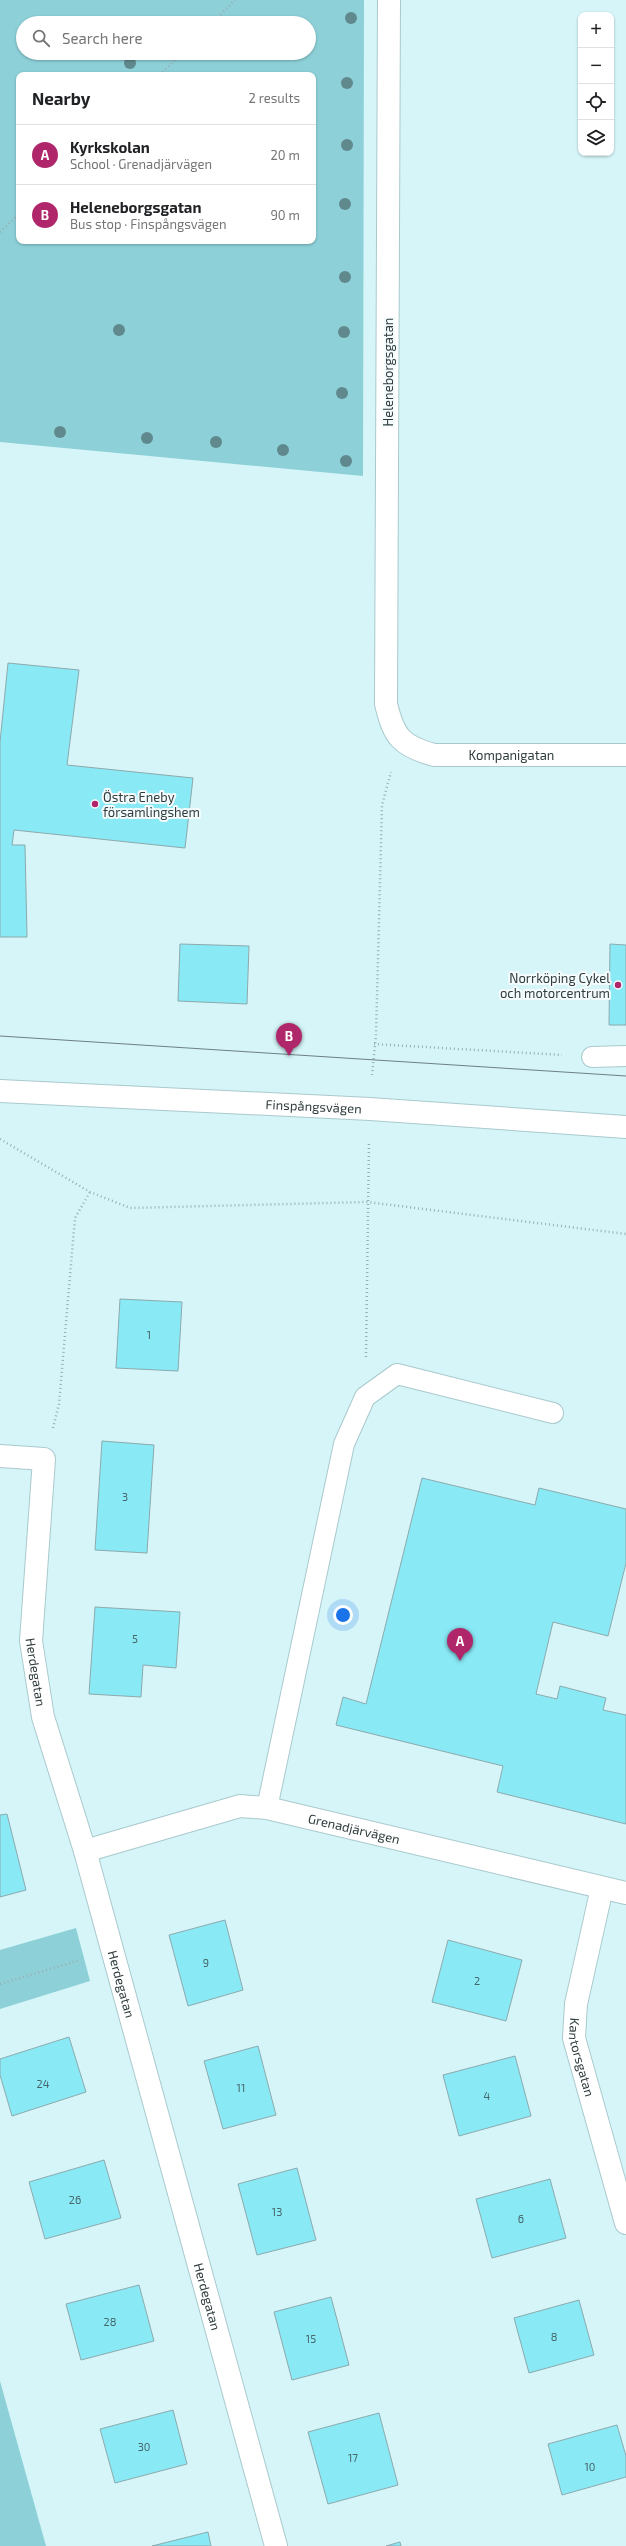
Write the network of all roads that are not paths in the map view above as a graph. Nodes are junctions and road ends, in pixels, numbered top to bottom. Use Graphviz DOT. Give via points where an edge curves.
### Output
graph roads {
  1 [pos="388,0"];
  2 [pos="400,741"];
  3 [pos="626,755"];
  4 [pos="626,1056"];
  5 [pos="592,1057"];
  6 [pos="0,1091"];
  7 [pos="626,1127"];
  8 [pos="553,1413"];
  9 [pos="0,1456"];
  10 [pos="268,1808"];
  11 [pos="85,1852"];
  12 [pos="602,1888"];
  13 [pos="626,1893"];
  14 [pos="626,2223"];
  15 [pos="276,2546"];
  1 -- 2 [label="street, Heleneborgsgatan" via="386,704 391,725"];
  2 -- 3 [label="street, Kompanigatan" via="415,750 434,755"];
  4 -- 5 [label="lane"];
  6 -- 7 [label="street, Finspångsvägen" via="370,1109"];
  8 -- 10 [label="lane" via="397,1374 365,1397 344,1444"];
  9 -- 11 [label="street, Herdegatan" via="44,1459 31,1640 43,1718"];
  10 -- 11 [label="street, Grenadjärvägen" via="240,1806"];
  10 -- 12 [label="street, Grenadjärvägen"];
  11 -- 15 [label="street, Herdegatan"];
  12 -- 13 [label="street, Grenadjärvägen"];
  12 -- 14 [label="street, Kantorsgatan" via="576,2004 574,2038"];
}
